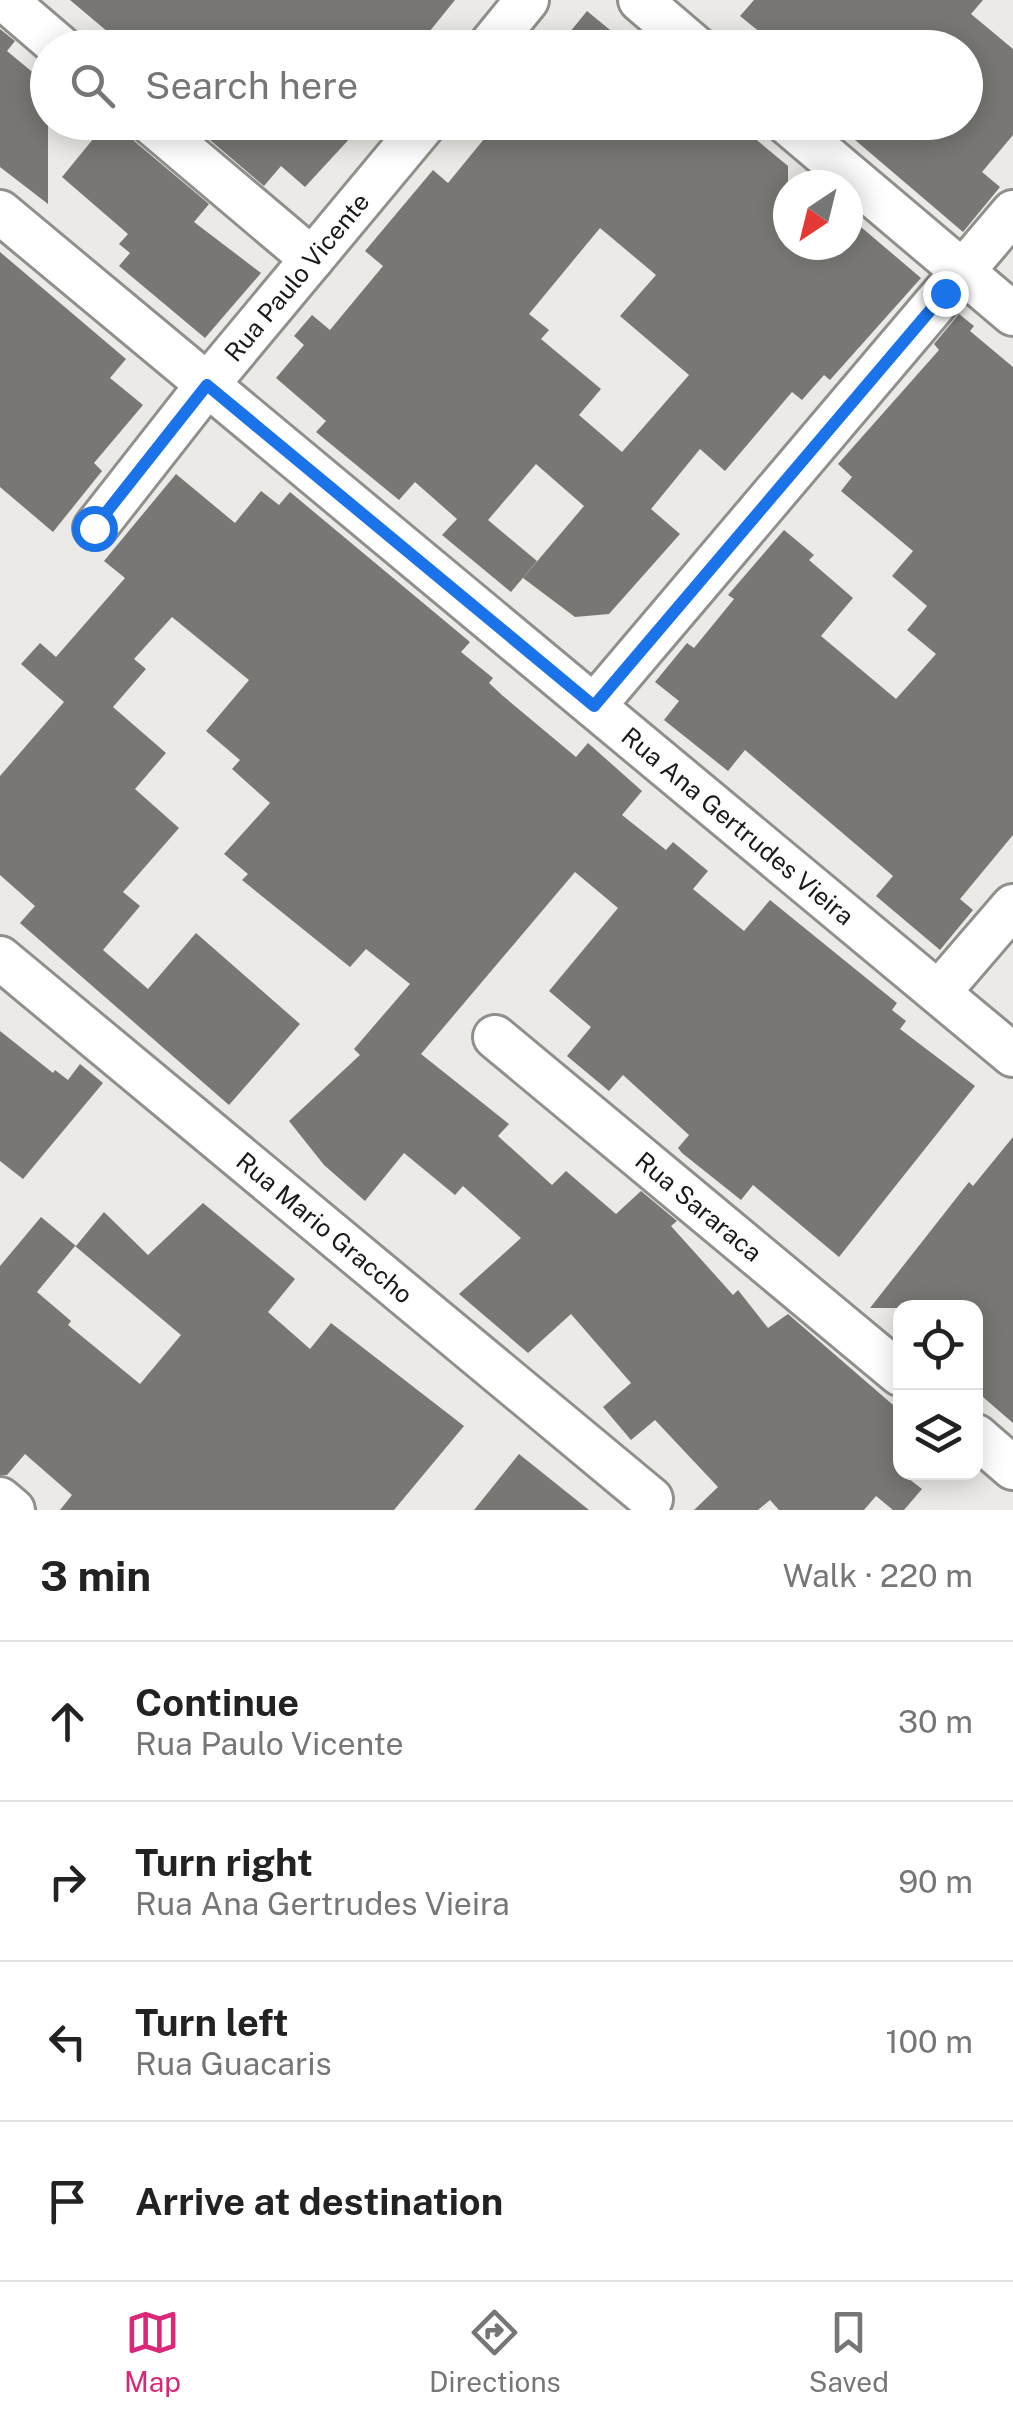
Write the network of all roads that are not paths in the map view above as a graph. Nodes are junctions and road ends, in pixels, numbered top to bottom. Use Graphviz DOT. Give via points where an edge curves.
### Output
graph roads {
  1 [pos="5,0"];
  2 [pos="528,0"];
  3 [pos="640,0"];
  4 [pos="41,30"];
  5 [pos="503,30"];
  6 [pos="675,30"];
  7 [pos="171,140"];
  8 [pos="411,140"];
  9 [pos="807,140"];
  10 [pos="0,212"];
  11 [pos="1013,212"];
  12 [pos="312,259"];
  13 [pos="963,272"];
  14 [pos="1013,314"];
  15 [pos="207,385"];
  16 [pos="94,528"];
  17 [pos="594,706"];
  18 [pos="1013,906"];
  19 [pos="0,958"];
  20 [pos="939,992"];
  21 [pos="495,1037"];
  22 [pos="1013,1055"];
  23 [pos="893,1368"];
  24 [pos="983,1442"];
  25 [pos="1013,1468"];
  26 [pos="652,1498"];
  27 [pos="0,1500"];
  28 [pos="13,1510"];
  1 -- 4 [label="street"];
  2 -- 5 [label="street"];
  3 -- 6 [label="street"];
  7 -- 12 [label="street"];
  8 -- 12 [label="street, Rua Paulo Vicente"];
  9 -- 13 [label="street"];
  10 -- 15 [label="street, Rua Ana Gertrudes Vieira"];
  11 -- 13 [label="street"];
  12 -- 15 [label="street, Rua Paulo Vicente"];
  13 -- 14 [label="street"];
  13 -- 17 [label="street"];
  15 -- 16 [label="street, Rua Paulo Vicente"];
  15 -- 17 [label="street, Rua Ana Gertrudes Vieira"];
  17 -- 20 [label="street, Rua Ana Gertrudes Vieira"];
  18 -- 20 [label="street"];
  19 -- 26 [label="street, Rua Mario Graccho"];
  20 -- 22 [label="street, Rua Ana Gertrudes Vieira"];
  21 -- 23 [label="street, Rua Sararaca"];
  24 -- 25 [label="street"];
  27 -- 28 [label="street"];
}
